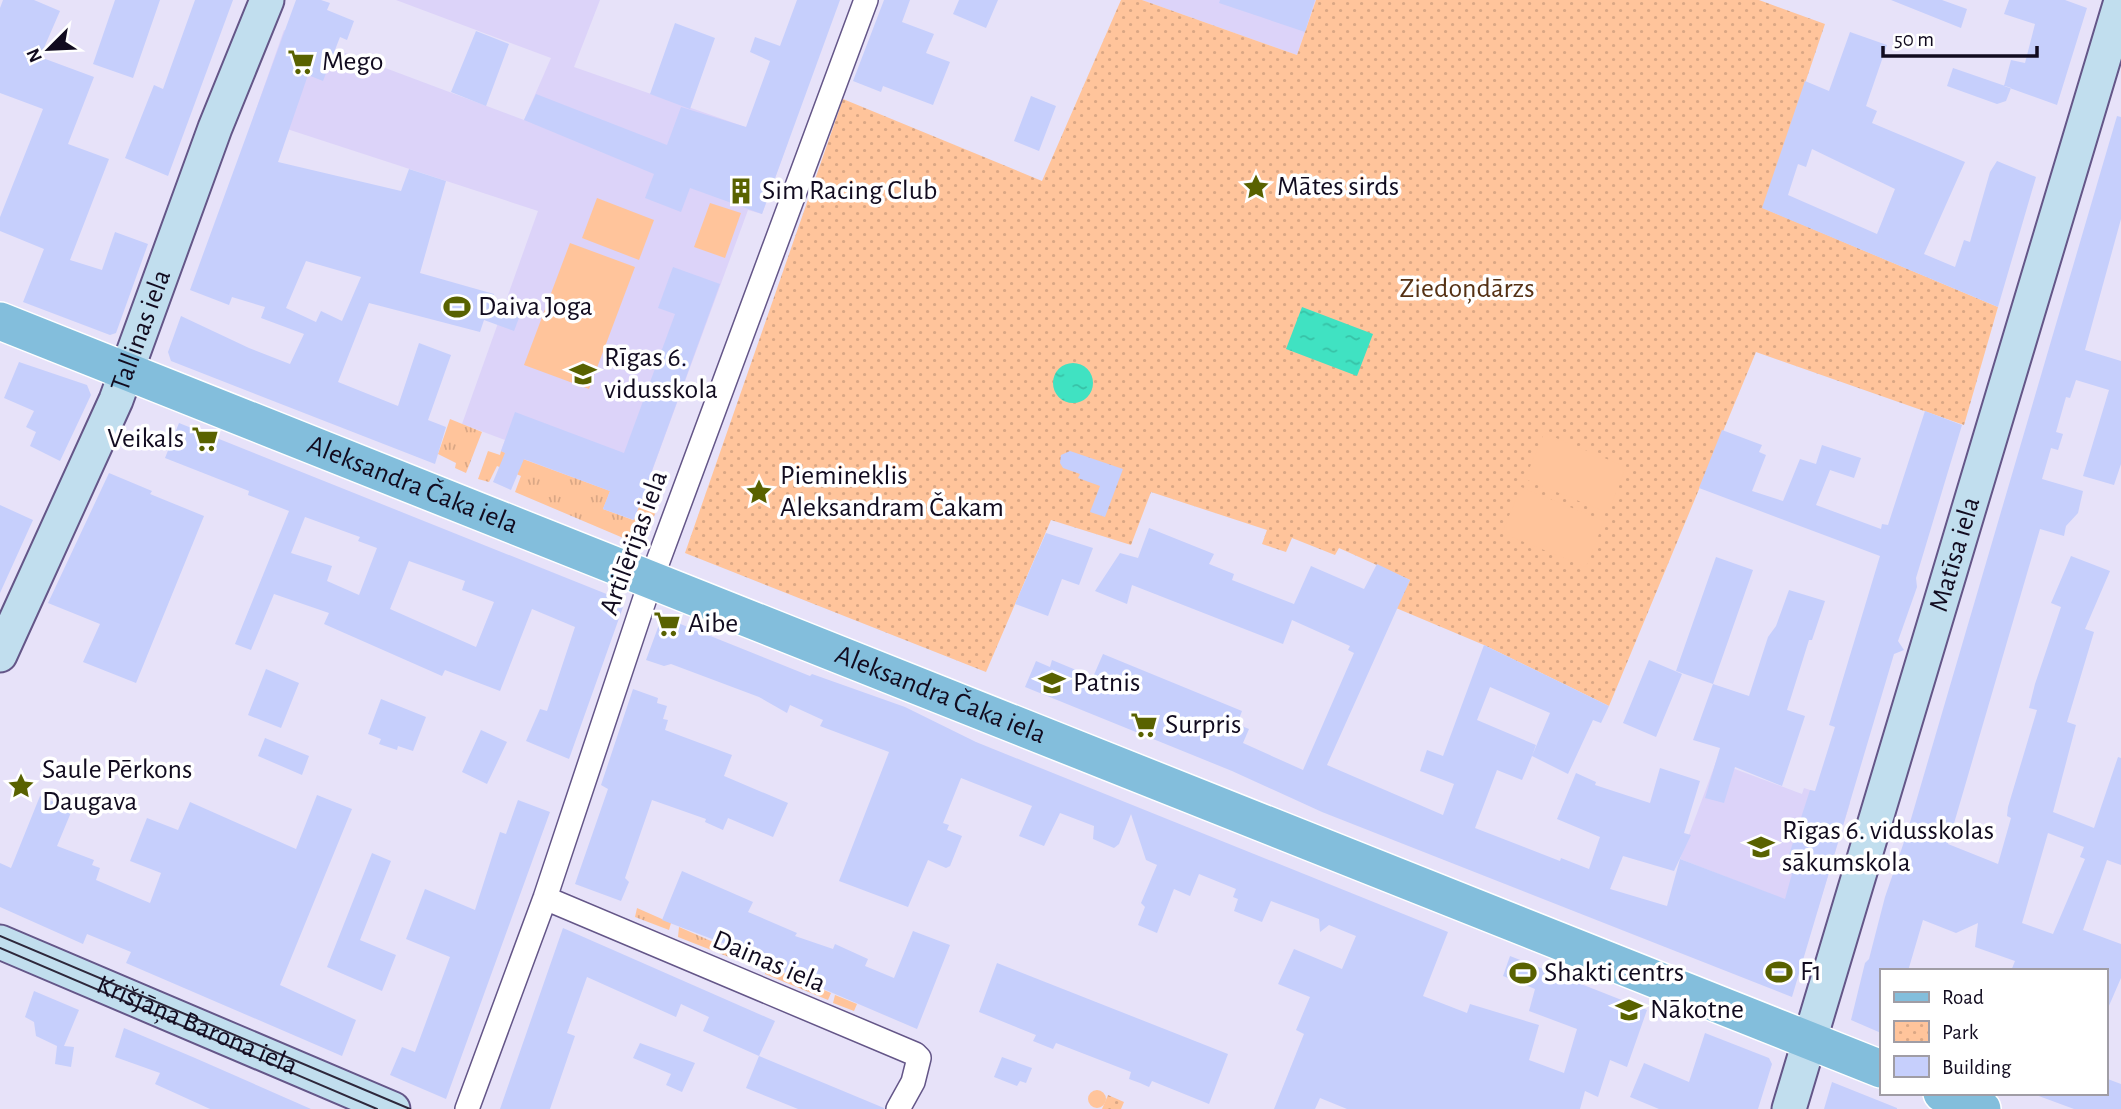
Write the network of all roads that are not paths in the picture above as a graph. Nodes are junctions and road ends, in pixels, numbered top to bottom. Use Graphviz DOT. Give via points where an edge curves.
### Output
graph roads {
  1 [pos="267,0"];
  2 [pos="866,0"];
  3 [pos="2121,1"];
  4 [pos="0,321"];
  5 [pos="127,373"];
  6 [pos="651,580"];
  7 [pos="0,655"];
  8 [pos="545,898"];
  9 [pos="0,942"];
  10 [pos="1811,1041"];
  11 [pos="1880,1069"];
  12 [pos="1947,1095"];
  13 [pos="393,1109"];
  14 [pos="467,1109"];
  15 [pos="898,1109"];
  16 [pos="1789,1109"];
  17 [pos="1982,1109"];
  1 -- 5 [label="street, Tallinas iela" via="215,128"];
  2 -- 6 [label="street, Artilērijas iela"];
  3 -- 10 [label="street, Matīsa iela"];
  4 -- 5 [label="main road, Aleksandra Čaka iela"];
  5 -- 6 [label="main road, Aleksandra Čaka iela"];
  5 -- 7 [label="street, Tallinas iela"];
  6 -- 8 [label="street, Artilērijas iela"];
  6 -- 10 [label="main road, Aleksandra Čaka iela"];
  8 -- 14 [label="street, Artilērijas iela"];
  8 -- 15 [label="street, Dainas iela" via="915,1054 919,1058 913,1082"];
  9 -- 13 [label="street, Krišjāņa Barona iela"];
  10 -- 11 [label="main road, Aleksandra Čaka iela"];
  10 -- 16 [label="street, Matīsa iela"];
  12 -- 17 [label="main road"];
}
